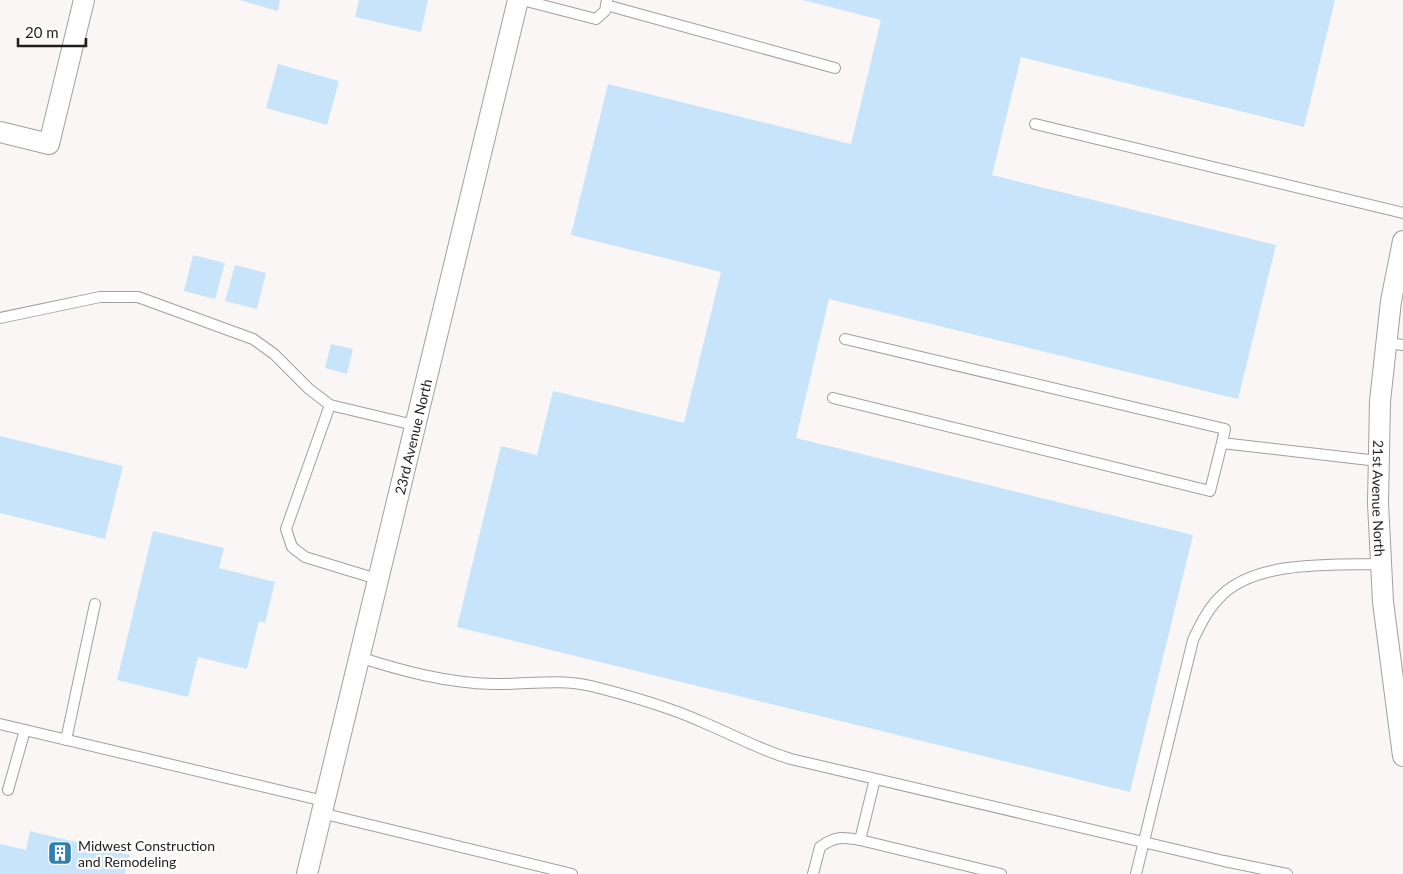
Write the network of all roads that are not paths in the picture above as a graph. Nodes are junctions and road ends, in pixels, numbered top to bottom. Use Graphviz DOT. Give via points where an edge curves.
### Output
graph roads {
  1 [pos="84,0"];
  2 [pos="518,0"];
  3 [pos="522,0"];
  4 [pos="607,2"];
  5 [pos="835,68"];
  6 [pos="1035,124"];
  7 [pos="0,132"];
  8 [pos="1403,213"];
  9 [pos="1403,241"];
  10 [pos="0,318"];
  11 [pos="845,339"];
  12 [pos="1395,344"];
  13 [pos="833,398"];
  14 [pos="330,405"];
  15 [pos="414,425"];
  16 [pos="1222,443"];
  17 [pos="1378,461"];
  18 [pos="1381,564"];
  19 [pos="377,579"];
  20 [pos="95,604"];
  21 [pos="359,656"];
  22 [pos="0,724"];
  23 [pos="25,730"];
  24 [pos="66,740"];
  25 [pos="1403,756"];
  26 [pos="875,779"];
  27 [pos="8,790"];
  28 [pos="323,807"];
  29 [pos="860,840"];
  30 [pos="1145,842"];
  31 [pos="307,874"];
  32 [pos="572,874"];
  33 [pos="813,874"];
  34 [pos="1001,874"];
  35 [pos="1136,874"];
  36 [pos="1287,874"];
  1 -- 7 [label="street" via="49,144"];
  2 -- 15 [label="street, 23rd Avenue North"];
  3 -- 4 [label="lane" via="596,19 605,11"];
  4 -- 5 [label="lane"];
  6 -- 8 [label="lane"];
  9 -- 12 [label="street, 21st Avenue North" via="1392,301"];
  10 -- 14 [label="lane" via="100,297 138,297 253,339"];
  11 -- 16 [label="lane" via="1225,429"];
  12 -- 17 [label="street, 21st Avenue North" via="1380,401"];
  13 -- 16 [label="lane" via="1210,491"];
  14 -- 15 [label="lane"];
  14 -- 19 [label="lane" via="286,529 292,547 305,557"];
  15 -- 19 [label="street, 23rd Avenue North"];
  16 -- 17 [label="lane"];
  17 -- 18 [label="street, 21st Avenue North"];
  18 -- 25 [label="street, 21st Avenue North"];
  18 -- 30 [label="lane" via="1271,571 1242,581 1222,594 1203,618 1193,640"];
  19 -- 21 [label="street, 23rd Avenue North"];
  20 -- 24 [label="lane"];
  21 -- 26 [label="lane" via="390,667 458,682 571,682 591,686 700,720 766,752"];
  21 -- 28 [label="street, 23rd Avenue North"];
  22 -- 23 [label="lane"];
  23 -- 24 [label="lane"];
  23 -- 27 [label="lane"];
  24 -- 28 [label="lane"];
  26 -- 29 [label="lane"];
  26 -- 30 [label="lane"];
  28 -- 31 [label="street, 23rd Avenue North"];
  28 -- 32 [label="lane"];
  29 -- 33 [label="lane" via="843,837 820,847"];
  29 -- 34 [label="lane"];
  30 -- 35 [label="lane"];
  30 -- 36 [label="lane"];
}
